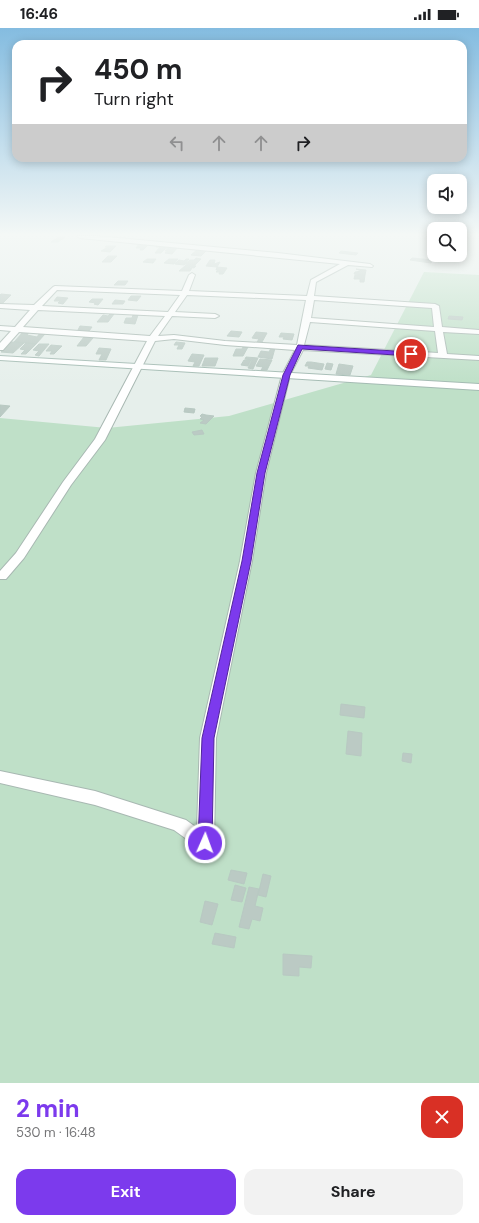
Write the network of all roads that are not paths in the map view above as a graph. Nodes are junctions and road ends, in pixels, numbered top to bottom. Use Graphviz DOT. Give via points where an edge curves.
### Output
graph roads {
  1 [pos="188,285"];
  2 [pos="312,285"];
  3 [pos="184,294"];
  4 [pos="310,298"];
  5 [pos="0,306"];
  6 [pos="34,308"];
  7 [pos="171,314"];
  8 [pos="215,316"];
  9 [pos="307,320"];
  10 [pos="0,328"];
  11 [pos="20,328"];
  12 [pos="439,330"];
  13 [pos="479,332"];
  14 [pos="152,339"];
  15 [pos="300,347"];
  16 [pos="0,348"];
  17 [pos="443,356"];
  18 [pos="0,358"];
  19 [pos="479,358"];
  20 [pos="139,367"];
  21 [pos="286,375"];
  22 [pos="479,386"];
  23 [pos="0,575"];
  24 [pos="0,776"];
  1 -- 3 [label="street"];
  2 -- 4 [label="street"];
  3 -- 4 [label="street"];
  3 -- 6 [label="street" via="55,288"];
  3 -- 7 [label="street"];
  4 -- 9 [label="street"];
  4 -- 12 [label="street" via="434,306"];
  5 -- 6 [label="street"];
  6 -- 7 [label="street"];
  6 -- 11 [label="street"];
  7 -- 8 [label="street"];
  7 -- 14 [label="street"];
  9 -- 12 [label="street"];
  9 -- 15 [label="street"];
  10 -- 11 [label="street"];
  11 -- 14 [label="street"];
  11 -- 16 [label="street"];
  12 -- 13 [label="street"];
  12 -- 17 [label="street"];
  14 -- 15 [label="street" via="174,336 225,343"];
  14 -- 20 [label="street"];
  15 -- 17 [label="street"];
  15 -- 21 [label="street"];
  17 -- 19 [label="street"];
  18 -- 20 [label="street"];
  20 -- 21 [label="street"];
  20 -- 23 [label="street" via="100,440 20,555 2,576"];
  21 -- 22 [label="street"];
  21 -- 24 [label="street" via="261,473 246,561 208,738 205,843 180,825 95,798"];
}
